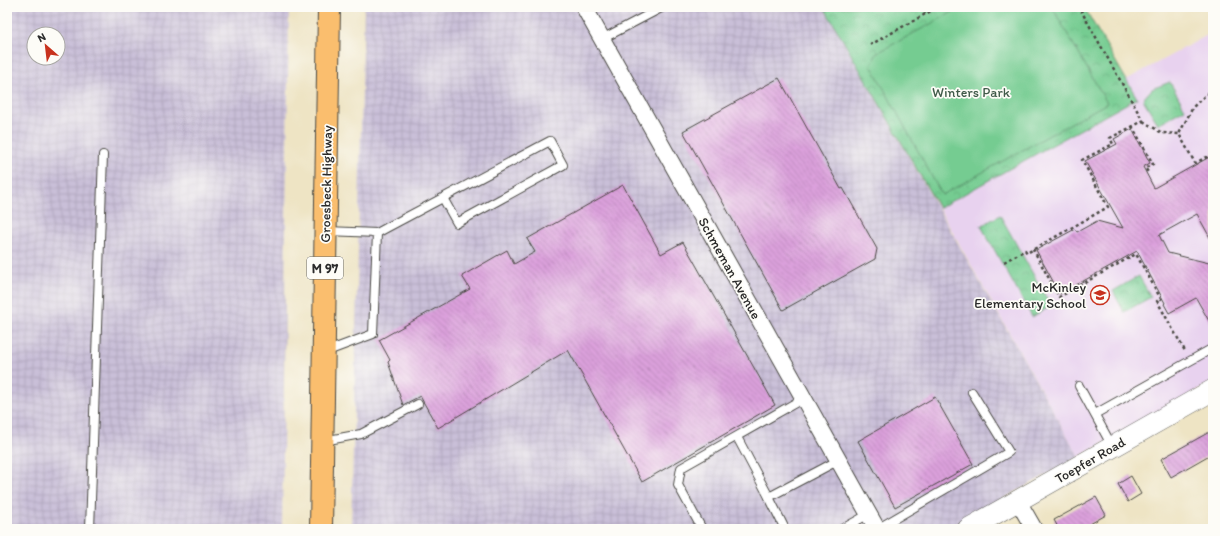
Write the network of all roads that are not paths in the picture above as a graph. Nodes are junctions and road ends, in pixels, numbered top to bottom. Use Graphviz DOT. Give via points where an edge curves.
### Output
graph roads {
  1 [pos="329,7"];
  2 [pos="584,7"];
  3 [pos="663,7"];
  4 [pos="602,39"];
  5 [pos="103,155"];
  6 [pos="443,198"];
  7 [pos="326,231"];
  8 [pos="377,233"];
  9 [pos="1213,348"];
  10 [pos="324,353"];
  11 [pos="1079,386"];
  12 [pos="1213,390"];
  13 [pos="972,392"];
  14 [pos="804,398"];
  15 [pos="418,404"];
  16 [pos="1095,414"];
  17 [pos="737,436"];
  18 [pos="323,441"];
  19 [pos="1112,447"];
  20 [pos="838,460"];
  21 [pos="769,497"];
  22 [pos="1018,501"];
  23 [pos="869,514"];
  24 [pos="90,529"];
  25 [pos="321,529"];
  26 [pos="702,529"];
  27 [pos="785,529"];
  28 [pos="842,529"];
  29 [pos="877,529"];
  30 [pos="968,529"];
  31 [pos="1034,529"];
  1 -- 7 [label="main road, Groesbeck Highway / M 97"];
  2 -- 4 [label="street, Schmeman Avenue"];
  3 -- 4 [label="lane"];
  4 -- 14 [label="street, Schmeman Avenue"];
  5 -- 24 [label="lane"];
  6 -- 6 [label="lane" via="550,141 563,165 457,224"];
  6 -- 8 [label="lane"];
  7 -- 8 [label="lane"];
  7 -- 10 [label="main road, Groesbeck Highway / M 97"];
  8 -- 10 [label="lane" via="373,334"];
  9 -- 16 [label="lane"];
  10 -- 18 [label="main road, Groesbeck Highway / M 97"];
  11 -- 16 [label="lane"];
  12 -- 19 [label="street, Toepfer Road"];
  13 -- 29 [label="lane" via="1009,452"];
  14 -- 17 [label="lane"];
  14 -- 20 [label="street, Schmeman Avenue"];
  15 -- 18 [label="lane" via="361,434"];
  16 -- 19 [label="lane"];
  17 -- 21 [label="lane"];
  17 -- 26 [label="lane" via="681,468 678,485"];
  18 -- 25 [label="main road, Groesbeck Highway / M 97"];
  19 -- 22 [label="street, Toepfer Road"];
  20 -- 21 [label="lane"];
  20 -- 23 [label="street, Schmeman Avenue"];
  21 -- 27 [label="lane"];
  22 -- 30 [label="street, Toepfer Road"];
  22 -- 31 [label="street"];
  23 -- 28 [label="lane"];
  23 -- 29 [label="street, Schmeman Avenue"];
}
